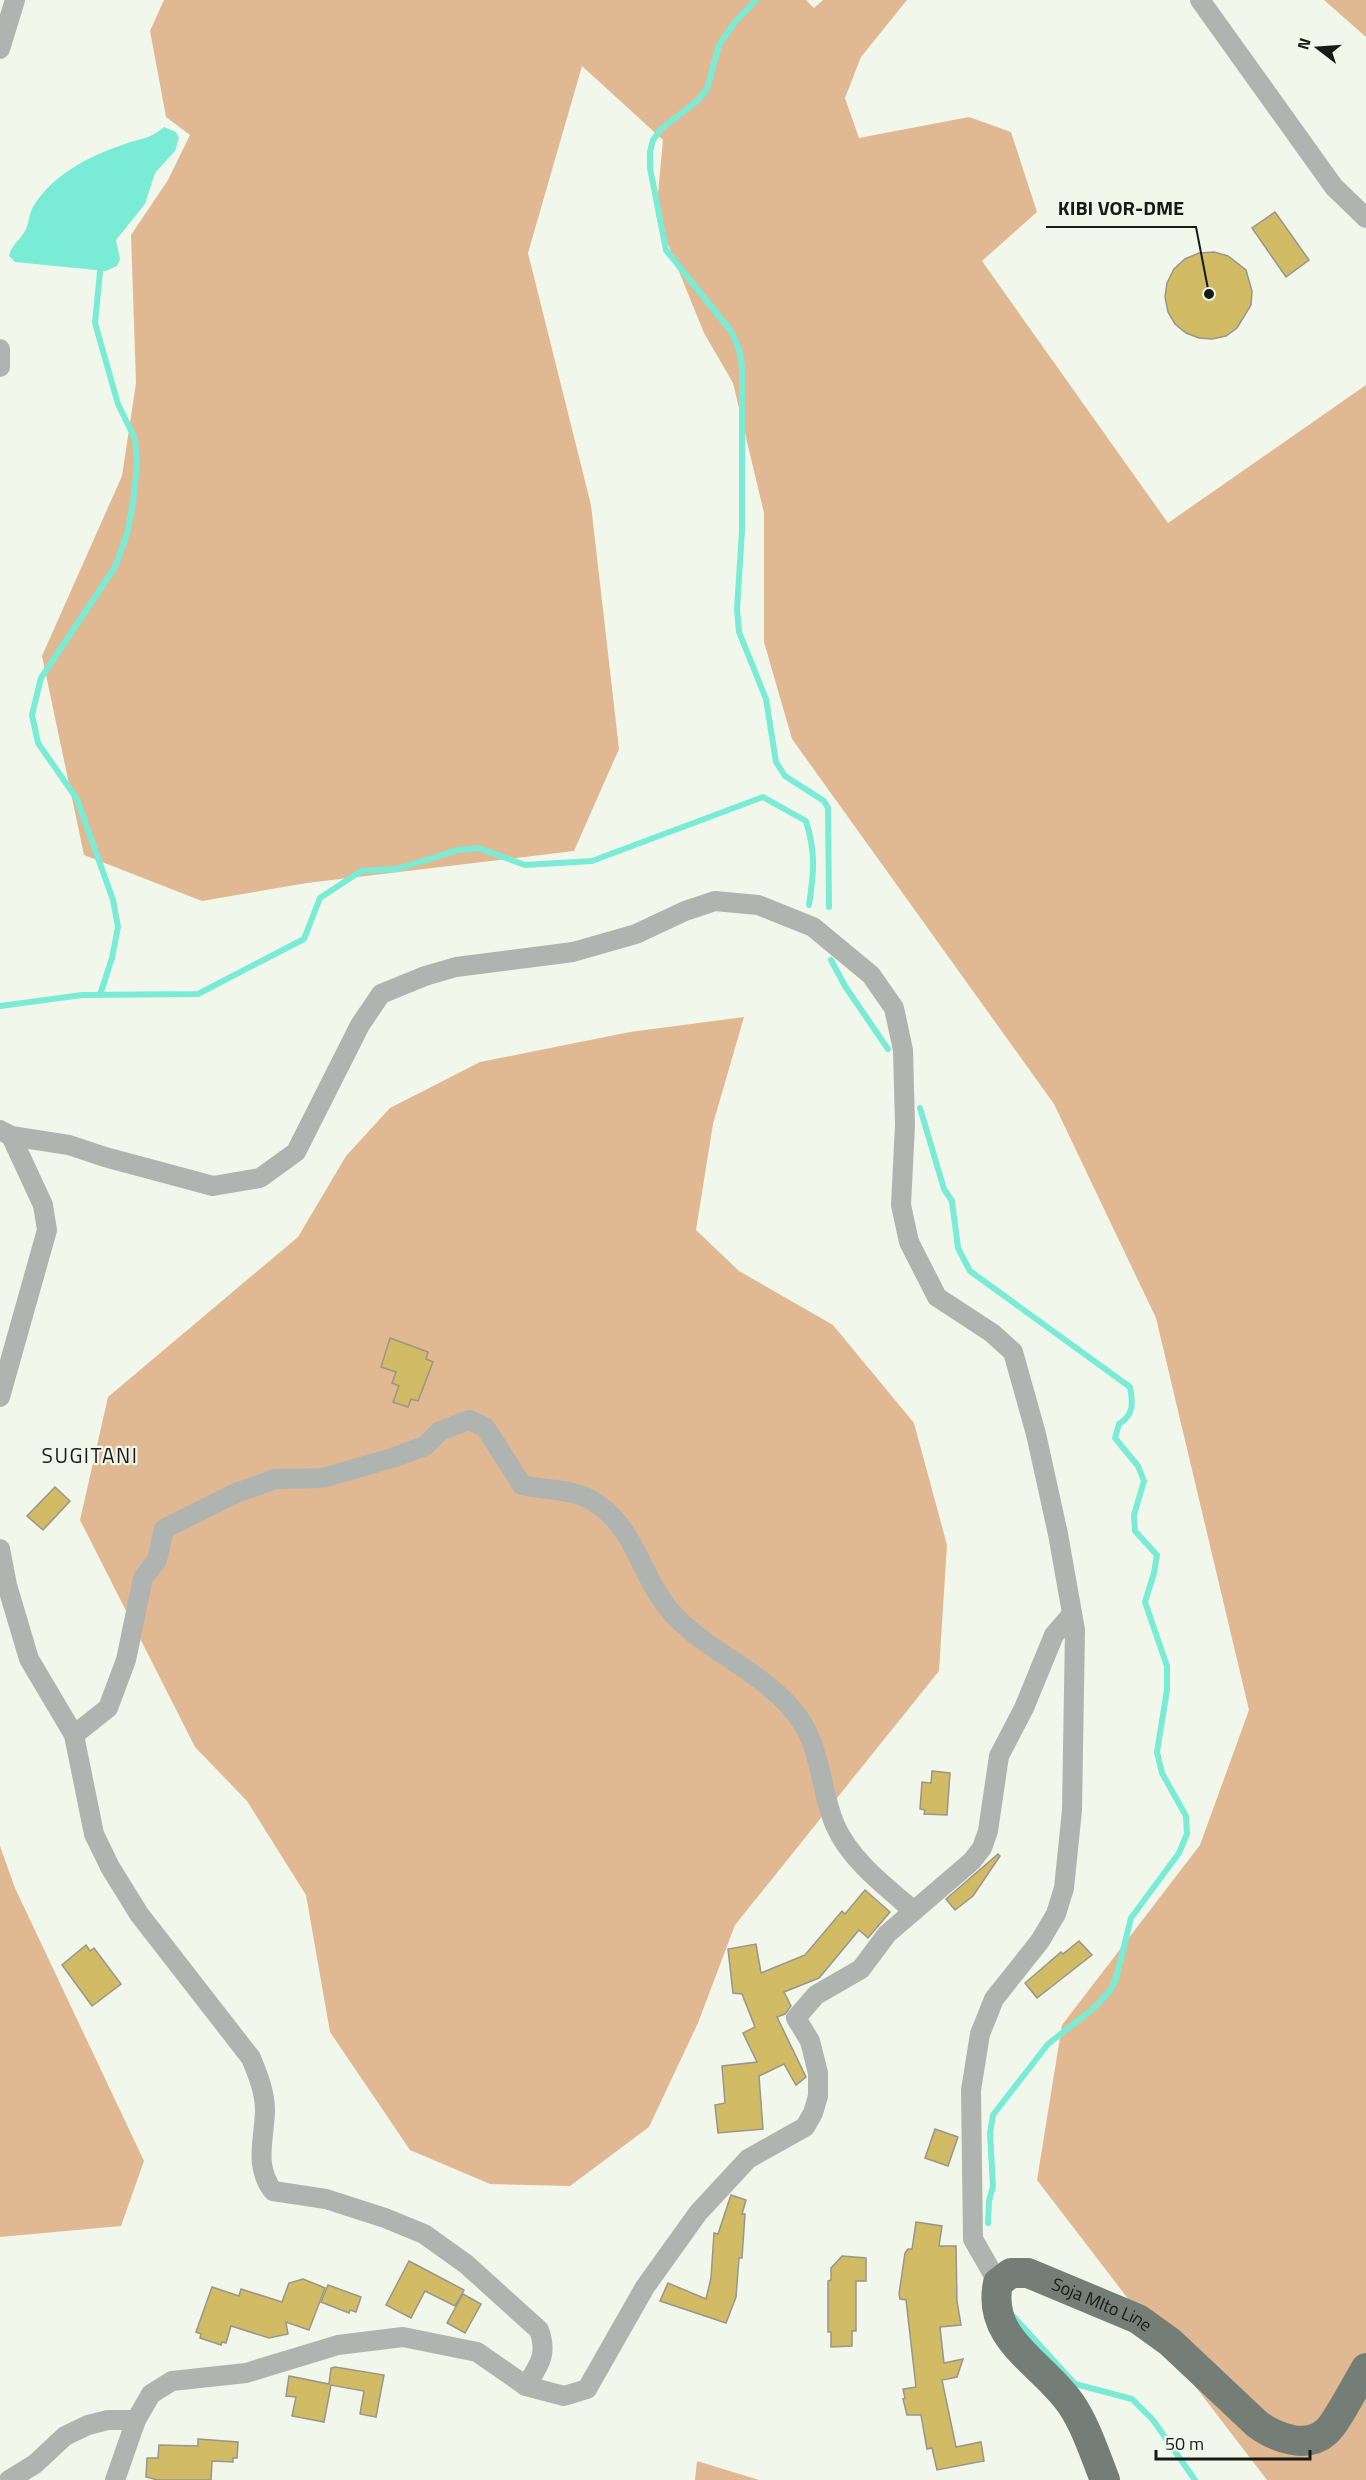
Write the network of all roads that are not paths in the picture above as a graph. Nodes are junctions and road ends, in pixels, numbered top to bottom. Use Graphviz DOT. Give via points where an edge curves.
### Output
graph roads {
  1 [pos="15,0"];
  2 [pos="1200,0"];
  3 [pos="0,49"];
  4 [pos="1366,218"];
  5 [pos="0,349"];
  6 [pos="0,367"];
  7 [pos="6,1133"];
  8 [pos="0,1397"];
  9 [pos="0,1549"];
  10 [pos="4,1585"];
  11 [pos="1072,1614"];
  12 [pos="74,1735"];
  13 [pos="914,1911"];
  14 [pos="998,2283"];
  15 [pos="1366,2368"];
  16 [pos="526,2386"];
  17 [pos="136,2420"];
  18 [pos="9,2480"];
  19 [pos="115,2480"];
  20 [pos="1105,2480"];
  1 -- 3 [label="street"];
  2 -- 4 [label="street" via="1334,187"];
  5 -- 6 [label="street"];
  7 -- 8 [label="street" via="43,1205 47,1230"];
  7 -- 11 [label="street" via="69,1144 213,1186 260,1178 296,1152 360,1025 381,994 456,967 573,952 636,934 715,901 758,905 813,927 871,975 894,1008 903,1050 901,1205 909,1242 937,1297 992,1333 1013,1352 1039,1446"];
  9 -- 10 [label="street"];
  10 -- 12 [label="street" via="29,1659"];
  11 -- 13 [label="street" via="1054,1635 999,1756 982,1848"];
  11 -- 14 [label="street" via="1072,1810 1064,1888 1056,1914 1040,1941 994,1999 980,2034 971,2090 973,2239"];
  12 -- 13 [label="street" via="108,1708 126,1660 143,1578 157,1560 164,1529 236,1493 275,1479 323,1478 392,1458 425,1446 440,1431 469,1420 485,1426 522,1485 570,1490 599,1505 624,1529 667,1607 689,1628 770,1687 799,1718 818,1756 834,1824 848,1850"];
  12 -- 16 [label="street" via="94,1834 110,1867 138,1914 251,2058 262,2084 265,2109 260,2163 273,2191 326,2199 385,2218 424,2234 466,2264 539,2330 545,2345 541,2361"];
  13 -- 16 [label="street" via="887,1934 861,1969 816,1995 796,2018 810,2041 818,2073 818,2096 805,2127 748,2159 698,2213 645,2287 587,2389 564,2396"];
  14 -- 15 [label="main road, Soja MIto Line" via="1011,2273 1028,2273 1138,2319 1170,2342 1257,2424 1272,2435 1290,2440 1309,2439 1326,2432"];
  14 -- 20 [label="main road" via="994,2300 1003,2331 1070,2403"];
  16 -- 17 [label="street" via="477,2352 404,2337 338,2345 246,2373 172,2381 151,2394"];
  17 -- 18 [label="street" via="108,2420 65,2436 35,2464"];
  17 -- 19 [label="street"];
}
